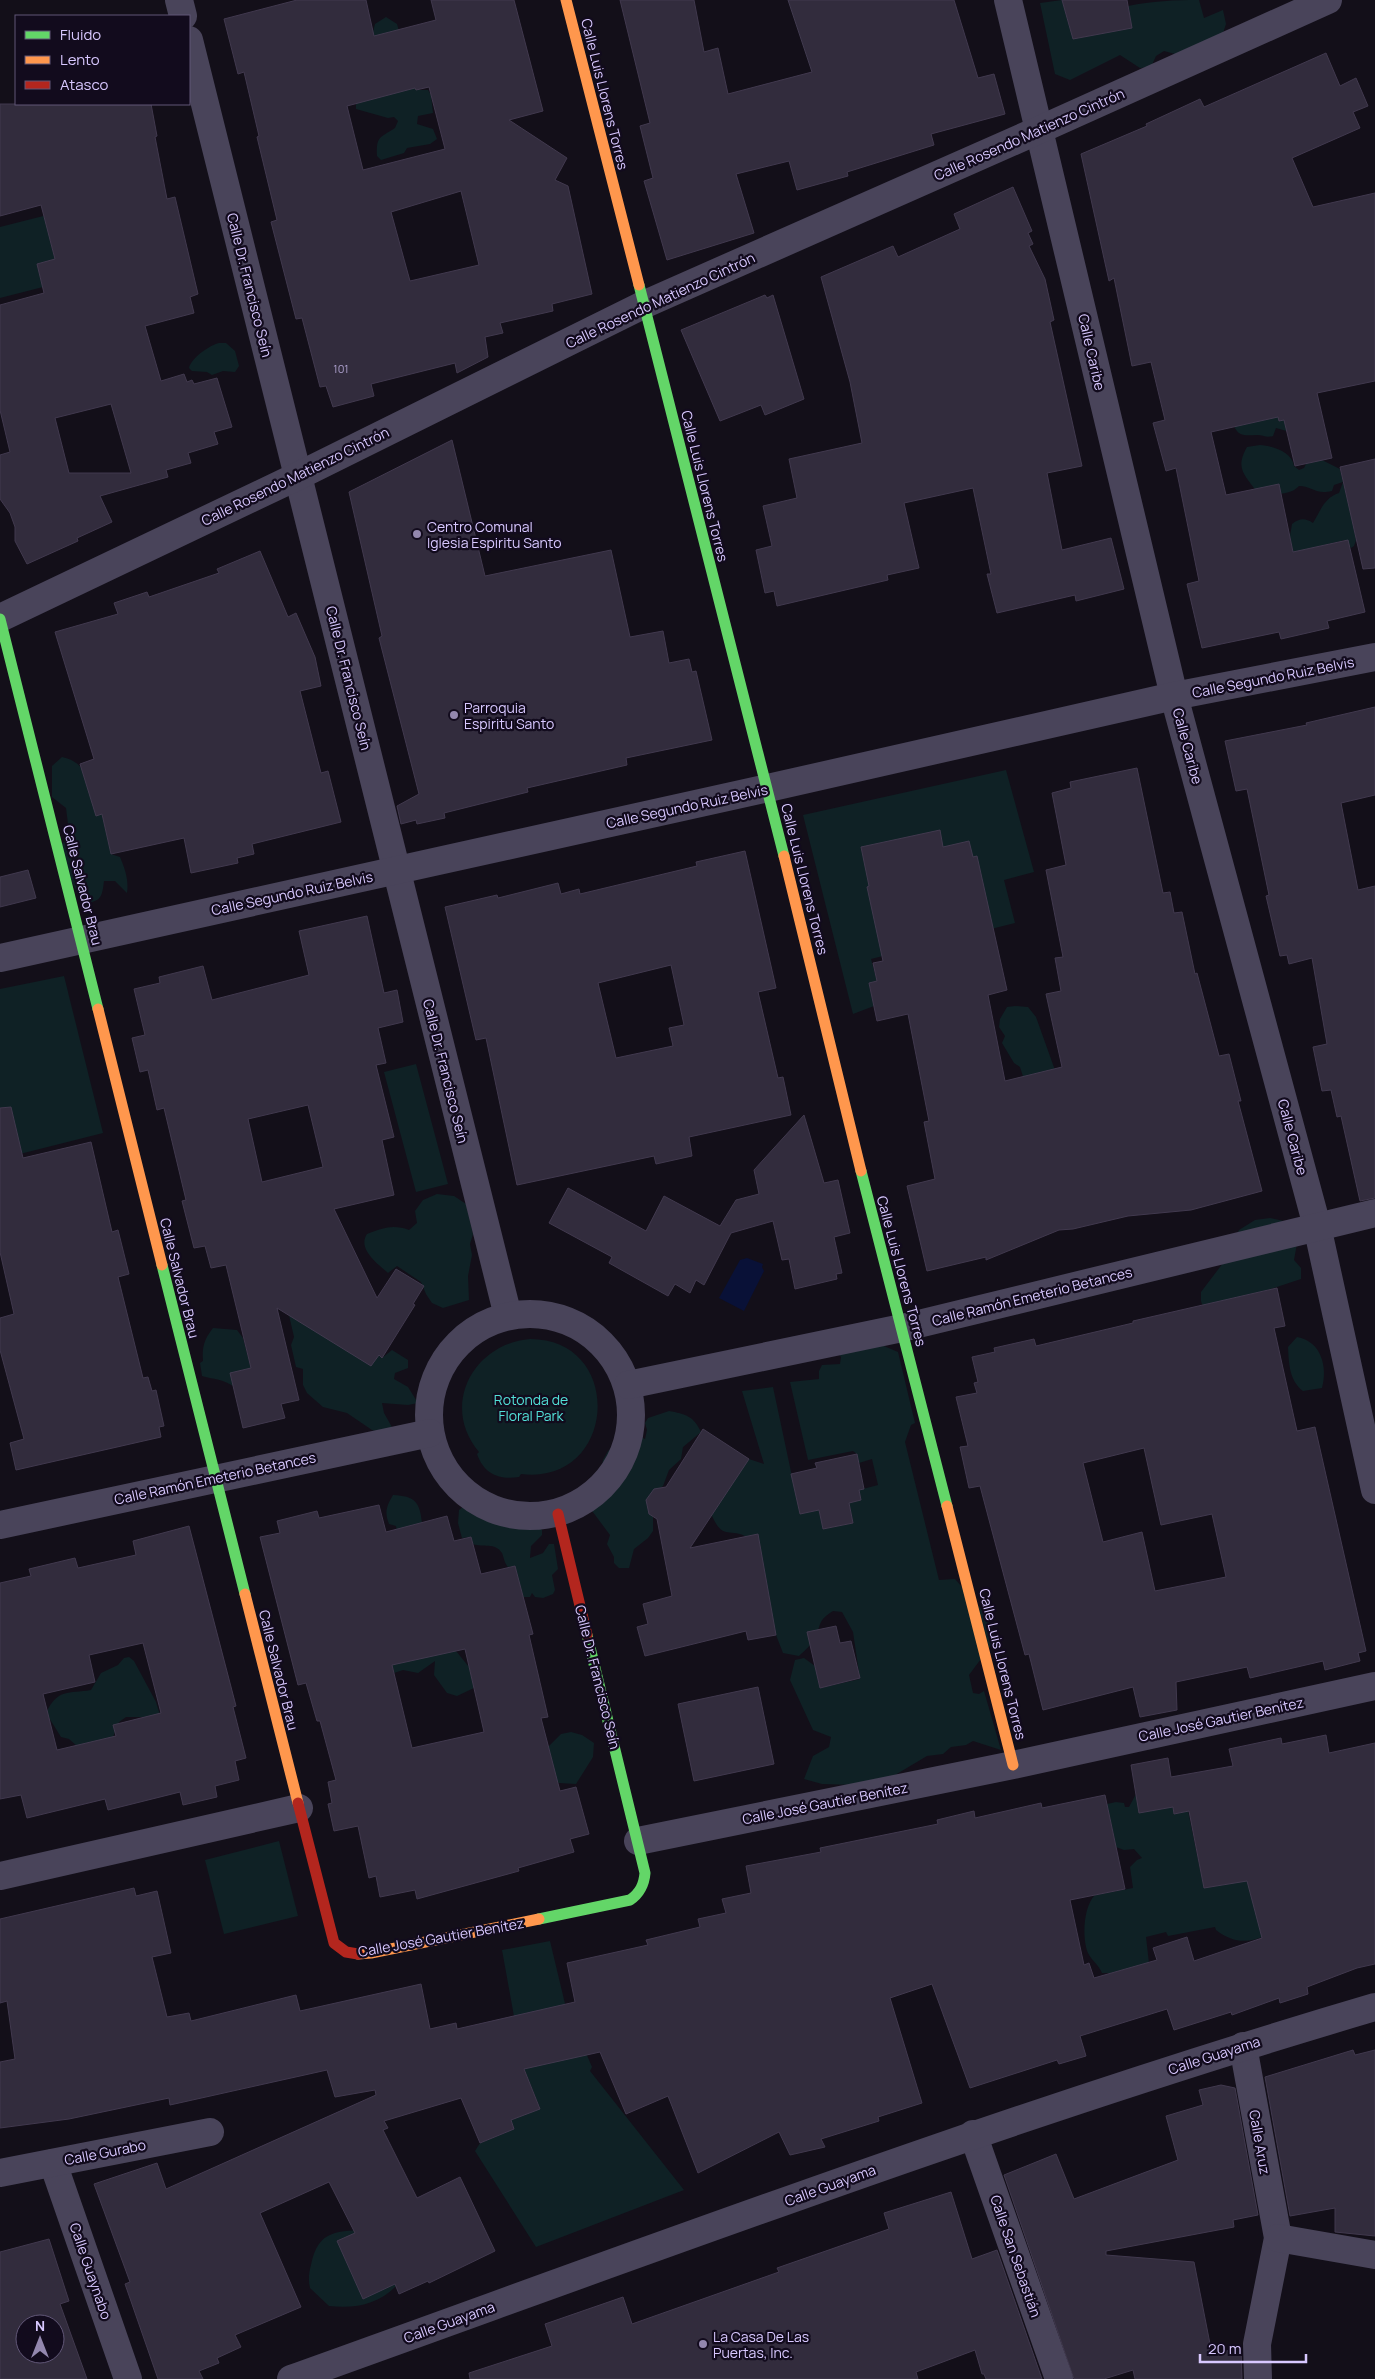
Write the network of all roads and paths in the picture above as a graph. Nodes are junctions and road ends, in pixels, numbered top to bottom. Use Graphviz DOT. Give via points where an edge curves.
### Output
graph roads {
  1 [pos="179,0"];
  2 [pos="566,0"];
  3 [pos="1008,0"];
  4 [pos="1328,0"];
  5 [pos="183,15"];
  6 [pos="190,44"];
  7 [pos="1040,130"];
  8 [pos="643,305"];
  9 [pos="298,476"];
  10 [pos="0,619"];
  11 [pos="1375,657"];
  12 [pos="1174,696"];
  13 [pos="768,788"];
  14 [pos="397,870"];
  15 [pos="81,940"];
  16 [pos="0,958"];
  17 [pos="1375,1213"];
  18 [pos="1317,1226"];
  19 [pos="508,1316"];
  20 [pos="902,1328"];
  21 [pos="628,1385"];
  22 [pos="430,1433"];
  23 [pos="215,1477"];
  24 [pos="1375,1490"];
  25 [pos="558,1514"];
  26 [pos="0,1525"];
  27 [pos="1375,1686"];
  28 [pos="1013,1765"];
  29 [pos="299,1808"];
  30 [pos="638,1841"];
  31 [pos="0,1876"];
  32 [pos="334,1943"];
  33 [pos="1375,2007"];
  34 [pos="1243,2046"];
  35 [pos="210,2132"];
  36 [pos="973,2134"];
  37 [pos="53,2163"];
  38 [pos="0,2173"];
  39 [pos="1278,2238"];
  40 [pos="1375,2254"];
  41 [pos="128,2379"];
  42 [pos="291,2379"];
  43 [pos="1059,2379"];
  44 [pos="1258,2379"];
  1 -- 5 [label="street"];
  2 -- 8 [label="street, Calle Luis Llorens Torres"];
  3 -- 7 [label="street, Calle Caribe"];
  4 -- 7 [label="street, Calle Rosendo Matienzo Cintrón"];
  6 -- 9 [label="street, Calle Dr. Francisco Seín"];
  7 -- 8 [label="street, Calle Rosendo Matienzo Cintrón"];
  7 -- 12 [label="street, Calle Caribe"];
  8 -- 9 [label="street, Calle Rosendo Matienzo Cintrón"];
  8 -- 13 [label="street, Calle Luis Llorens Torres"];
  9 -- 10 [label="street, Calle Rosendo Matienzo Cintrón"];
  9 -- 14 [label="street, Calle Dr. Francisco Seín"];
  10 -- 15 [label="street, Calle Salvador Brau"];
  11 -- 12 [label="street, Calle Segundo Ruiz Belvis"];
  12 -- 13 [label="street, Calle Segundo Ruiz Belvis"];
  12 -- 18 [label="street, Calle Caribe"];
  13 -- 14 [label="street, Calle Segundo Ruiz Belvis"];
  13 -- 20 [label="street, Calle Luis Llorens Torres" via="878,1242"];
  14 -- 15 [label="street, Calle Segundo Ruiz Belvis"];
  14 -- 19 [label="street, Calle Dr. Francisco Seín"];
  15 -- 16 [label="street, Calle Segundo Ruiz Belvis"];
  15 -- 23 [label="street, Calle Salvador Brau"];
  17 -- 18 [label="street, Calle Ramón Emeterio Betances"];
  18 -- 20 [label="street, Calle Ramón Emeterio Betances"];
  18 -- 24 [label="street, Calle Caribe"];
  19 -- 21 [label="street" via="538,1314 568,1321 594,1336 615,1358"];
  19 -- 22 [label="street" via="478,1328 452,1350 435,1378 428,1410"];
  20 -- 21 [label="street, Calle Ramón Emeterio Betances"];
  20 -- 28 [label="street, Calle Luis Llorens Torres"];
  21 -- 25 [label="street" via="633,1417 627,1449 616,1471 588,1500"];
  22 -- 23 [label="street, Calle Ramón Emeterio Betances"];
  22 -- 25 [label="street" via="445,1472 467,1496 495,1511 526,1517"];
  23 -- 26 [label="street, Calle Ramón Emeterio Betances"];
  23 -- 29 [label="street, Calle Salvador Brau"];
  25 -- 30 [label="street, Calle Dr. Francisco Seín"];
  27 -- 28 [label="street, Calle José Gautier Benítez"];
  28 -- 30 [label="street, Calle José Gautier Benítez"];
  29 -- 31 [label="street"];
  29 -- 32 [label="street, Calle Salvador Brau"];
  30 -- 32 [label="street, Calle José Gautier Benítez" via="645,1881 636,1897 630,1900 371,1953 348,1953"];
  33 -- 34 [label="street, Calle Guayama"];
  34 -- 36 [label="street, Calle Guayama"];
  34 -- 39 [label="street, Calle Aruz"];
  35 -- 37 [label="street, Calle Gurabo"];
  36 -- 42 [label="street, Calle Guayama"];
  36 -- 43 [label="street, Calle San Sebastián"];
  37 -- 38 [label="street, Calle Gurabo"];
  37 -- 41 [label="street, Calle Guaynabo"];
  39 -- 40 [label="street"];
  39 -- 44 [label="street, Calle Aruz" via="1257,2344"];
}
